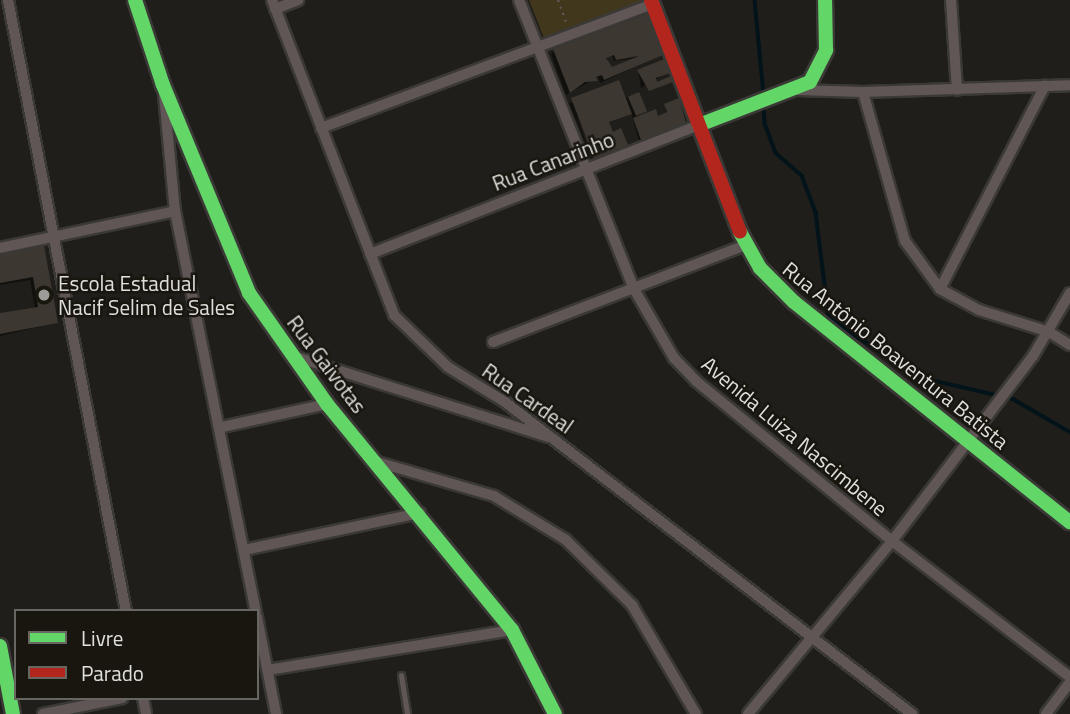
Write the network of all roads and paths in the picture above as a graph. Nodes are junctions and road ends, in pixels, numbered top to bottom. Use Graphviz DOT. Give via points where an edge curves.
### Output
graph roads {
  1 [pos="8,0"];
  2 [pos="135,0"];
  3 [pos="298,0"];
  4 [pos="519,0"];
  5 [pos="558,0"];
  6 [pos="825,0"];
  7 [pos="951,0"];
  8 [pos="651,2"];
  9 [pos="274,4"];
  10 [pos="568,26"];
  11 [pos="537,47"];
  12 [pos="163,85"];
  13 [pos="1070,85"];
  14 [pos="1045,86"];
  15 [pos="798,90"];
  16 [pos="957,90"];
  17 [pos="863,92"];
  18 [pos="699,125"];
  19 [pos="321,128"];
  20 [pos="586,171"];
  21 [pos="175,211"];
  22 [pos="53,238"];
  23 [pos="746,245"];
  24 [pos="0,247"];
  25 [pos="370,254"];
  26 [pos="634,289"];
  27 [pos="940,289"];
  28 [pos="1070,293"];
  29 [pos="1049,332"];
  30 [pos="493,342"];
  31 [pos="1070,345"];
  32 [pos="290,355"];
  33 [pos="327,404"];
  34 [pos="222,427"];
  35 [pos="555,439"];
  36 [pos="967,441"];
  37 [pos="377,462"];
  38 [pos="420,513"];
  39 [pos="1070,522"];
  40 [pos="892,541"];
  41 [pos="244,550"];
  42 [pos="126,609"];
  43 [pos="256,609"];
  44 [pos="259,627"];
  45 [pos="512,631"];
  46 [pos="813,636"];
  47 [pos="0,646"];
  48 [pos="268,670"];
  49 [pos="401,674"];
  50 [pos="1070,680"];
  51 [pos="112,700"];
  52 [pos="13,714"];
  53 [pos="43,714"];
  54 [pos="276,714"];
  55 [pos="407,714"];
  56 [pos="555,714"];
  57 [pos="696,714"];
  58 [pos="748,714"];
  59 [pos="912,714"];
  60 [pos="1046,714"];
  1 -- 22 [label="street"];
  2 -- 12 [label="street, Rua Gaivotas"];
  3 -- 9 [label="street"];
  4 -- 11 [label="street, Avenida Luiza Nascimbene"];
  5 -- 10 [label="path"];
  6 -- 15 [label="street" via="823,63 818,74"];
  7 -- 16 [label="street"];
  8 -- 11 [label="street"];
  8 -- 18 [label="street, Rua Antônio Boaventura Batista"];
  9 -- 19 [label="street, Rua Cardeal"];
  11 -- 19 [label="street"];
  11 -- 20 [label="street, Avenida Luiza Nascimbene"];
  12 -- 21 [label="street"];
  12 -- 32 [label="street, Rua Gaivotas" via="249,293"];
  13 -- 14 [label="street"];
  14 -- 16 [label="street"];
  14 -- 27 [label="street"];
  15 -- 17 [label="street"];
  15 -- 18 [label="street, Rua Canarinho"];
  16 -- 17 [label="street"];
  17 -- 27 [label="street" via="905,241"];
  18 -- 20 [label="street, Rua Canarinho"];
  18 -- 23 [label="street, Rua Antônio Boaventura Batista"];
  19 -- 25 [label="street, Rua Cardeal"];
  20 -- 25 [label="street, Rua Canarinho"];
  20 -- 26 [label="street, Avenida Luiza Nascimbene"];
  21 -- 22 [label="street"];
  21 -- 34 [label="street"];
  22 -- 24 [label="street"];
  22 -- 42 [label="street"];
  23 -- 26 [label="street"];
  23 -- 36 [label="street, Rua Antônio Boaventura Batista" via="760,268 794,302"];
  25 -- 35 [label="street, Rua Cardeal" via="394,315 422,345"];
  26 -- 30 [label="street"];
  26 -- 40 [label="street, Avenida Luiza Nascimbene" via="660,339 696,382"];
  27 -- 29 [label="street" via="979,310"];
  28 -- 29 [label="street"];
  29 -- 31 [label="street"];
  29 -- 36 [label="street"];
  32 -- 33 [label="street, Rua Gaivotas"];
  32 -- 35 [label="street"];
  33 -- 34 [label="street"];
  33 -- 37 [label="street, Rua Gaivotas"];
  34 -- 41 [label="street"];
  35 -- 46 [label="street, Rua Cardeal"];
  36 -- 39 [label="street, Rua Antônio Boaventura Batista"];
  36 -- 40 [label="street"];
  37 -- 38 [label="street, Rua Gaivotas"];
  37 -- 57 [label="street" via="494,496 566,540 632,606"];
  38 -- 41 [label="street"];
  38 -- 45 [label="street, Rua Gaivotas"];
  40 -- 46 [label="street"];
  40 -- 50 [label="street, Avenida Luiza Nascimbene"];
  41 -- 43 [label="street"];
  44 -- 48 [label="street"];
  45 -- 48 [label="street"];
  45 -- 56 [label="street, Rua Gaivotas"];
  46 -- 58 [label="street"];
  46 -- 59 [label="street, Rua Cardeal"];
  47 -- 52 [label="street"];
  48 -- 54 [label="street"];
  49 -- 55 [label="lane"];
  50 -- 60 [label="street"];
  51 -- 53 [label="street"];
}
